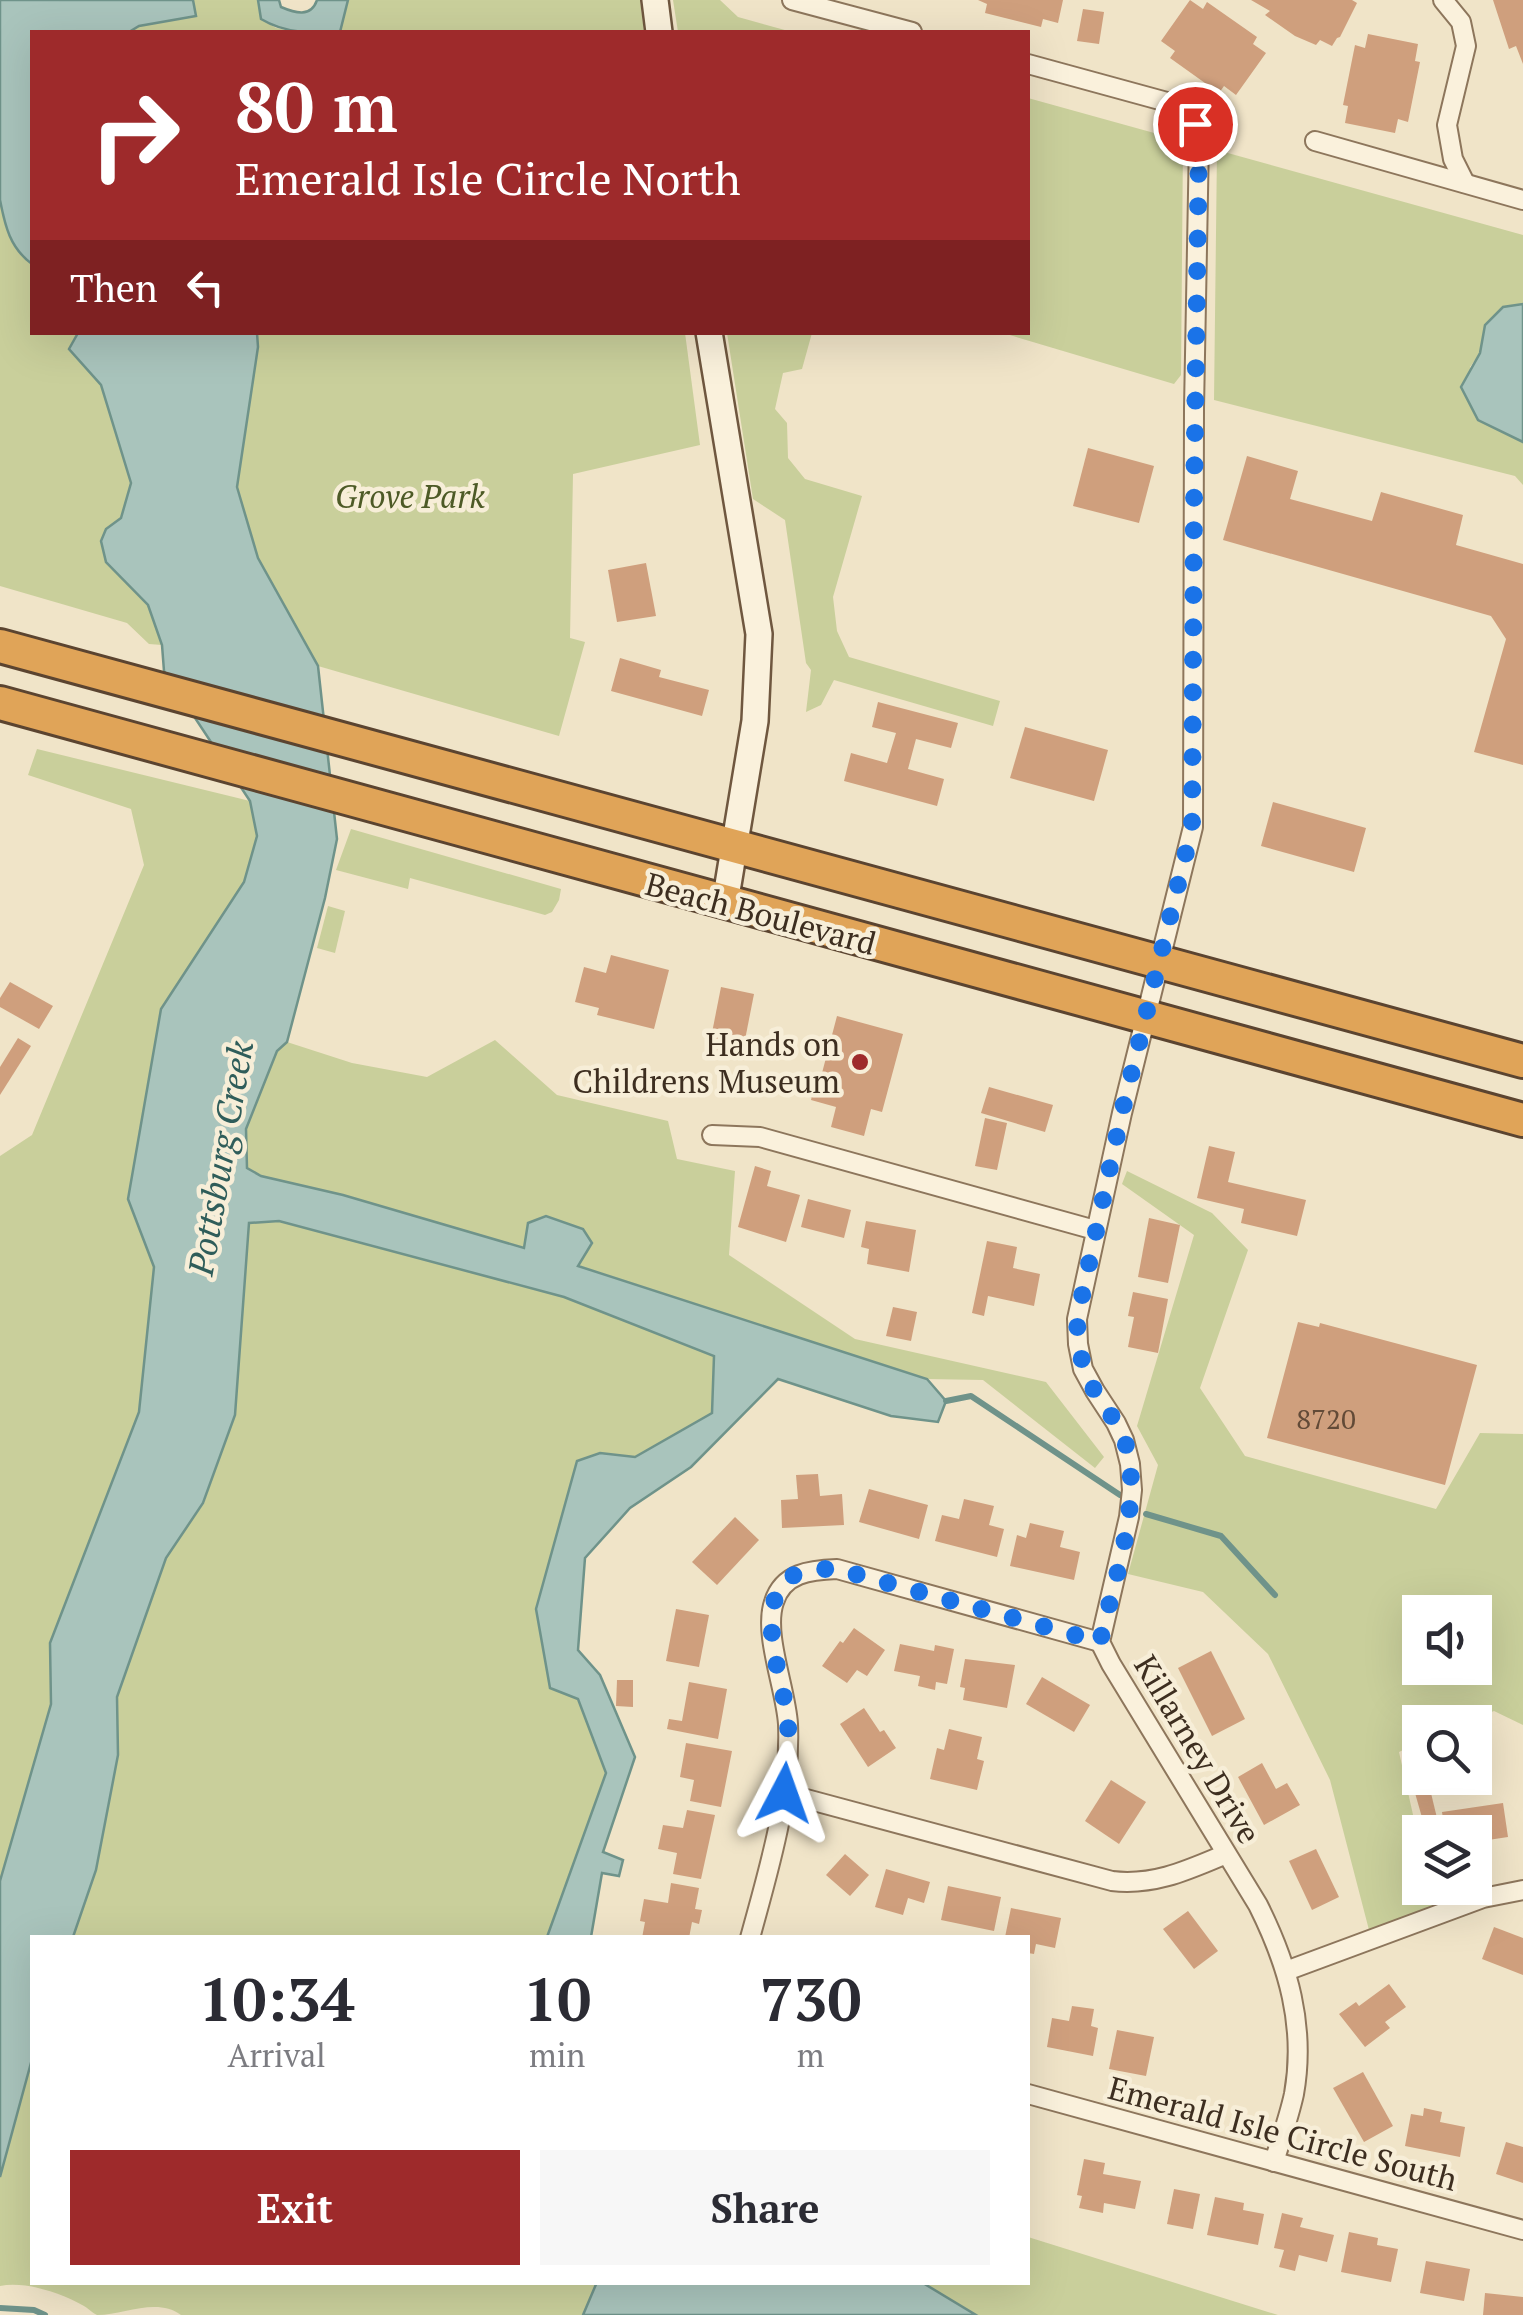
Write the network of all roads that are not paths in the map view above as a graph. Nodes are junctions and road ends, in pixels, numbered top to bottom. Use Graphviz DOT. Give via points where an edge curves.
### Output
graph roads {
  1 [pos="655,0"];
  2 [pos="792,0"];
  3 [pos="1443,0"];
  4 [pos="658,30"];
  5 [pos="904,30"];
  6 [pos="1030,65"];
  7 [pos="1315,140"];
  8 [pos="1465,183"];
  9 [pos="1523,200"];
  10 [pos="709,335"];
  11 [pos="0,646"];
  12 [pos="0,703"];
  13 [pos="734,846"];
  14 [pos="725,903"];
  15 [pos="1160,962"];
  16 [pos="1145,1018"];
  17 [pos="1523,1061"];
  18 [pos="1523,1120"];
  19 [pos="712,1134"];
  20 [pos="1095,1230"];
  21 [pos="1100,1642"];
  22 [pos="784,1793"];
  23 [pos="1226,1854"];
  24 [pos="1523,1890"];
  25 [pos="751,1935"];
  26 [pos="1286,1971"];
  27 [pos="1030,2095"];
  28 [pos="1274,2162"];
  29 [pos="1523,2230"];
  1 -- 4 [label="street"];
  2 -- 5 [label="street"];
  3 -- 8 [label="street" via="1461,22 1466,46 1447,125"];
  6 -- 15 [label="street, Killarney Drive" via="1167,102 1186,113 1199,140 1192,828"];
  7 -- 8 [label="street"];
  8 -- 9 [label="street"];
  10 -- 13 [label="street" via="759,634 755,720"];
  11 -- 13 [label="highway"];
  12 -- 14 [label="highway, Beach Boulevard"];
  13 -- 14 [label="street"];
  13 -- 15 [label="highway"];
  14 -- 16 [label="highway, Beach Boulevard"];
  15 -- 16 [label="street, Killarney Drive"];
  15 -- 17 [label="highway"];
  16 -- 18 [label="highway, Beach Boulevard"];
  16 -- 20 [label="street, Killarney Drive"];
  19 -- 20 [label="street" via="760,1137"];
  20 -- 21 [label="street, Killarney Drive" via="1078,1344 1083,1369 1124,1440 1132,1490"];
  21 -- 22 [label="street" via="837,1569 799,1573 783,1584 770,1620 788,1722"];
  21 -- 23 [label="street, Killarney Drive"];
  22 -- 23 [label="street" via="1112,1881 1150,1882"];
  22 -- 25 [label="street"];
  23 -- 26 [label="street, Killarney Drive" via="1258,1905"];
  24 -- 26 [label="street" via="1483,1898"];
  26 -- 28 [label="street, Killarney Drive" via="1297,2019 1297,2070"];
  27 -- 28 [label="street, Emerald Isle Circle South"];
  28 -- 29 [label="street, Emerald Isle Circle South"];
}
